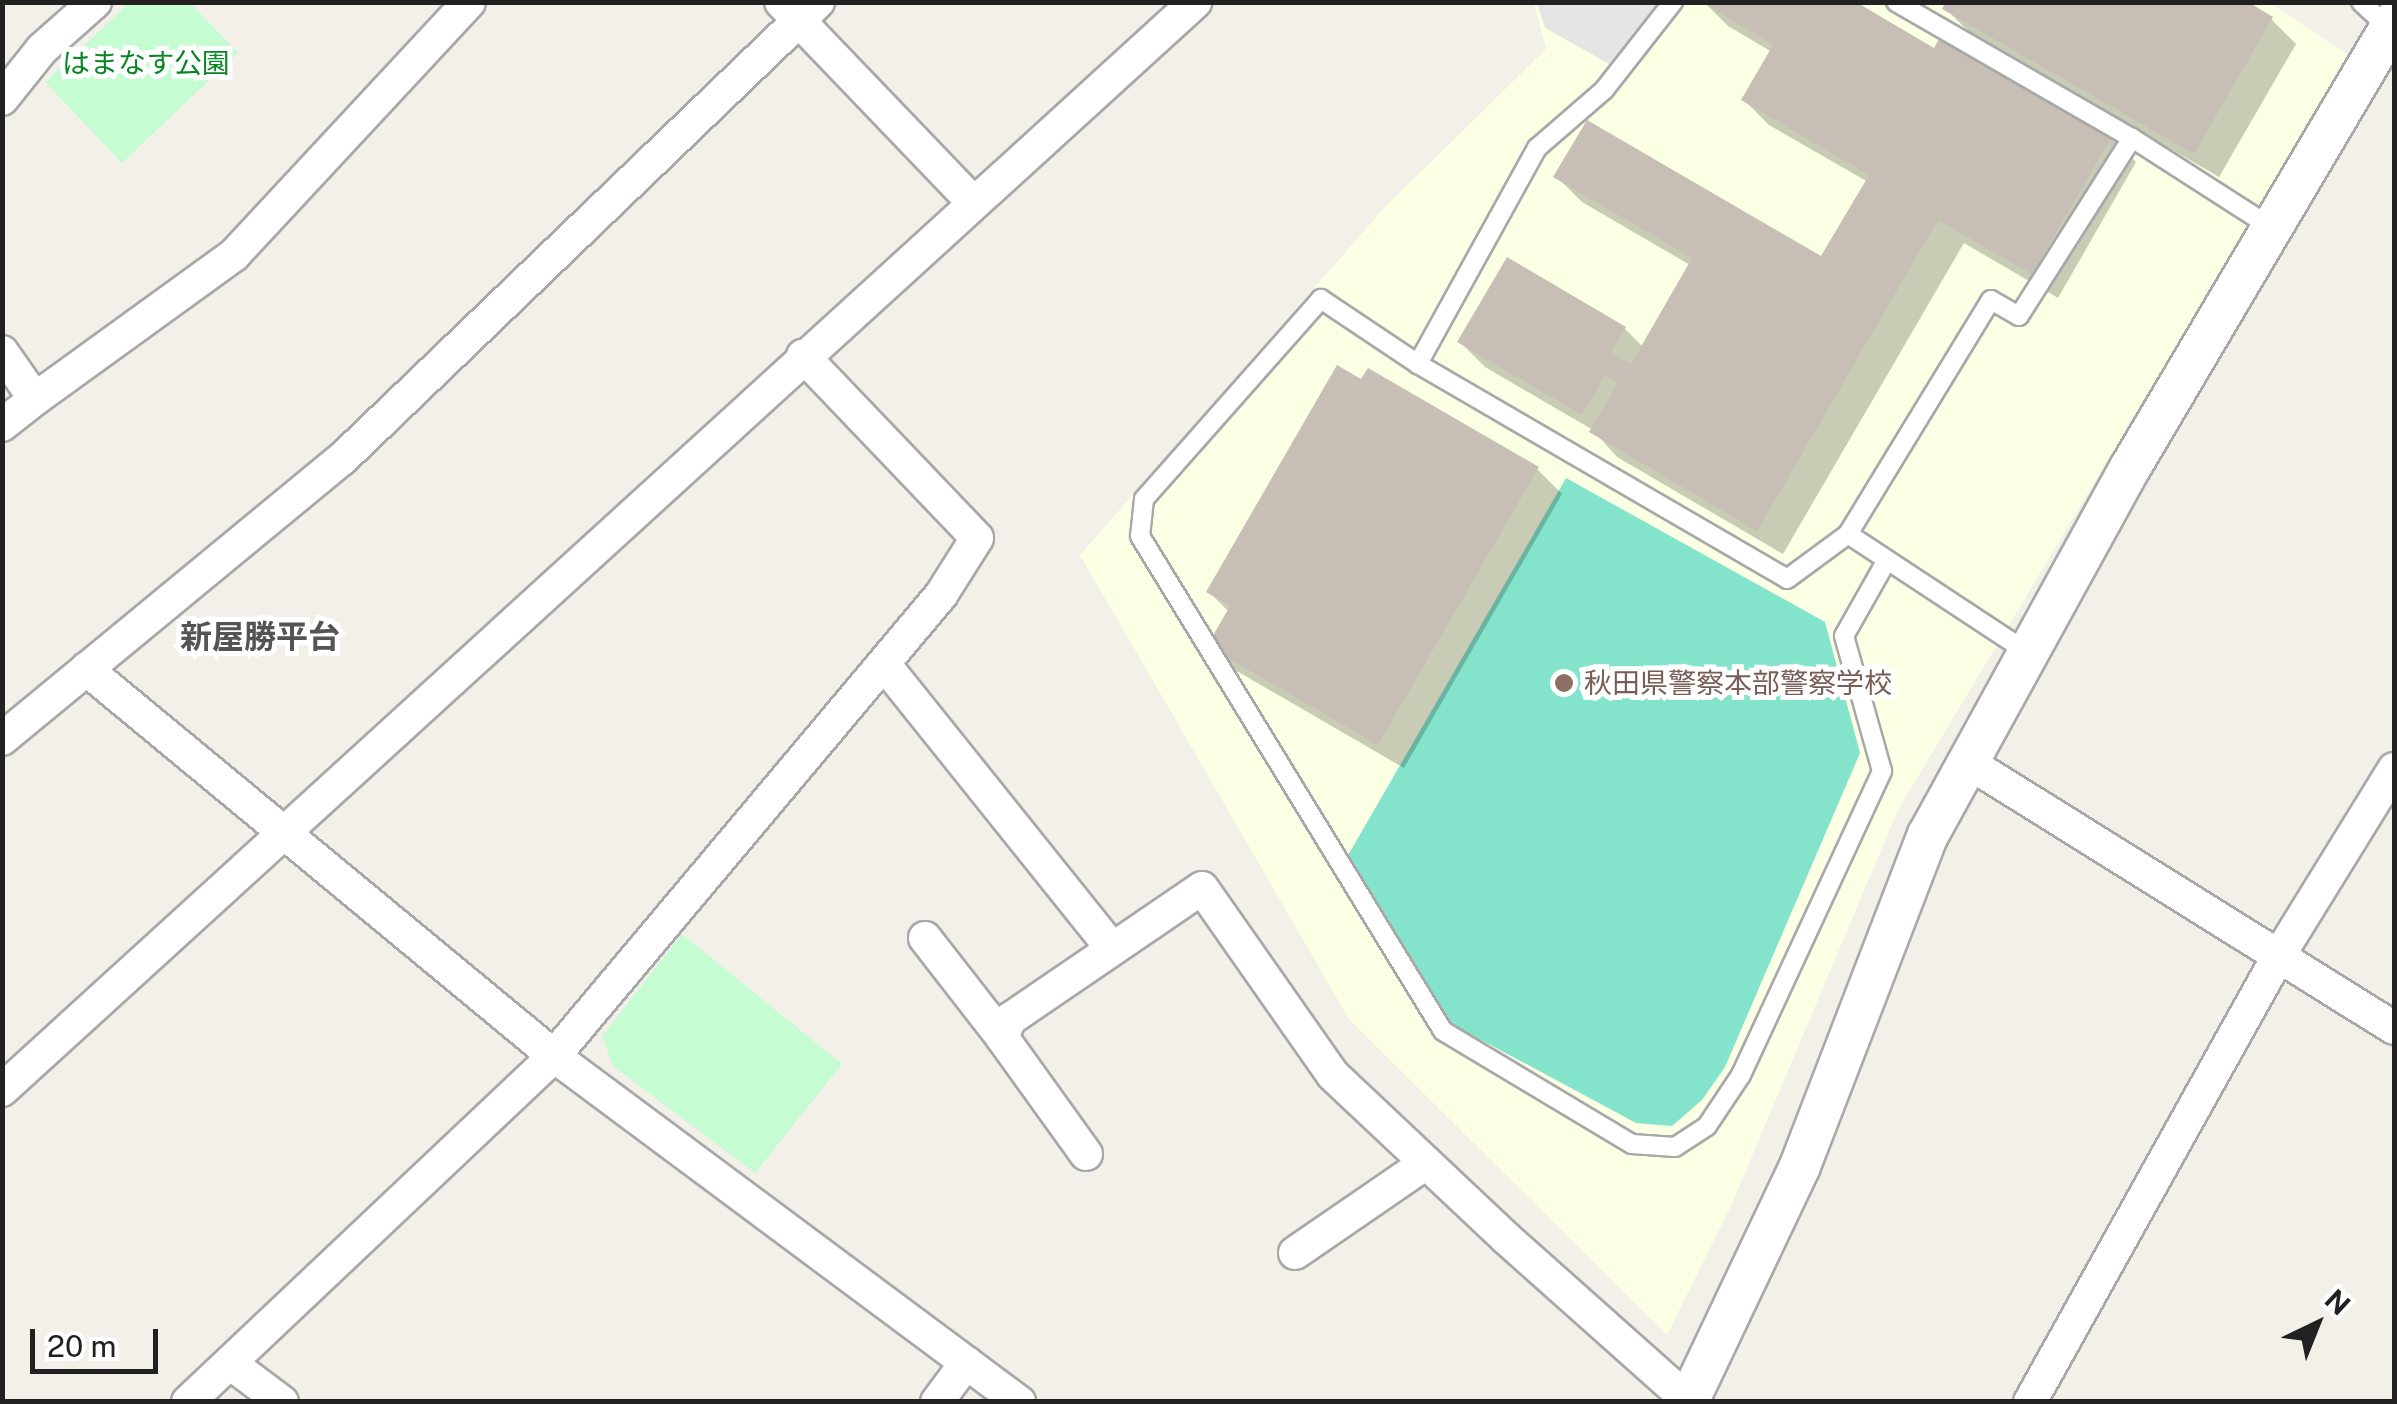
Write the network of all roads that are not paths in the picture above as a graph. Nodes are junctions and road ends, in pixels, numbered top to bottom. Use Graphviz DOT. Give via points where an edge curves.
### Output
graph roads {
  1 [pos="95,2"];
  2 [pos="469,2"];
  3 [pos="1195,2"];
  4 [pos="1673,2"];
  5 [pos="1896,2"];
  6 [pos="799,8"];
  7 [pos="2382,18"];
  8 [pos="2,99"];
  9 [pos="2132,138"];
  10 [pos="972,202"];
  11 [pos="2272,228"];
  12 [pos="2,352"];
  13 [pos="803,356"];
  14 [pos="1418,364"];
  15 [pos="35,399"];
  16 [pos="2,425"];
  17 [pos="1848,534"];
  18 [pos="1887,560"];
  19 [pos="2027,652"];
  20 [pos="884,664"];
  21 [pos="86,669"];
  22 [pos="2,740"];
  23 [pos="1966,761"];
  24 [pos="2394,769"];
  25 [pos="282,836"];
  26 [pos="925,938"];
  27 [pos="1112,949"];
  28 [pos="2278,958"];
  29 [pos="2394,1028"];
  30 [pos="1002,1037"];
  31 [pos="554,1056"];
  32 [pos="2,1090"];
  33 [pos="1086,1154"];
  34 [pos="1426,1163"];
  35 [pos="1295,1253"];
  36 [pos="230,1363"];
  37 [pos="966,1363"];
  38 [pos="1688,1401"];
  39 [pos="188,1402"];
  40 [pos="282,1402"];
  41 [pos="937,1402"];
  42 [pos="1019,1402"];
  43 [pos="2030,1402"];
  1 -- 8 [label="street" via="42,50"];
  2 -- 15 [label="street" via="234,255"];
  3 -- 10 [label="street"];
  4 -- 14 [label="lane" via="1604,90 1536,148"];
  5 -- 9 [label="lane"];
  6 -- 10 [label="street"];
  6 -- 21 [label="street" via="342,460"];
  7 -- 11 [label="street"];
  9 -- 11 [label="lane"];
  9 -- 17 [label="lane" via="2019,316 1992,300"];
  10 -- 13 [label="street"];
  11 -- 19 [label="street"];
  12 -- 15 [label="street"];
  13 -- 20 [label="street" via="977,538 942,595"];
  13 -- 25 [label="street"];
  14 -- 17 [label="lane" via="1788,579"];
  14 -- 18 [label="lane" via="1321,299 1144,499 1140,536 1443,1031 1632,1144 1675,1147 1707,1126 1733,1088 1882,771 1844,636"];
  15 -- 16 [label="street"];
  17 -- 18 [label="lane"];
  18 -- 19 [label="lane"];
  19 -- 23 [label="street"];
  20 -- 27 [label="street"];
  20 -- 31 [label="street"];
  21 -- 22 [label="street"];
  21 -- 25 [label="street"];
  23 -- 28 [label="street"];
  23 -- 38 [label="street" via="1928,835 1800,1166"];
  24 -- 28 [label="street"];
  25 -- 31 [label="street"];
  25 -- 32 [label="street"];
  26 -- 30 [label="street"];
  27 -- 30 [label="street" via="1010,1019"];
  27 -- 34 [label="street" via="1202,888 1333,1076"];
  28 -- 29 [label="street"];
  28 -- 43 [label="street"];
  30 -- 33 [label="street"];
  31 -- 36 [label="street"];
  31 -- 37 [label="street"];
  34 -- 35 [label="street"];
  34 -- 38 [label="street"];
  36 -- 39 [label="street"];
  36 -- 40 [label="street"];
  37 -- 41 [label="street"];
  37 -- 42 [label="street"];
}
